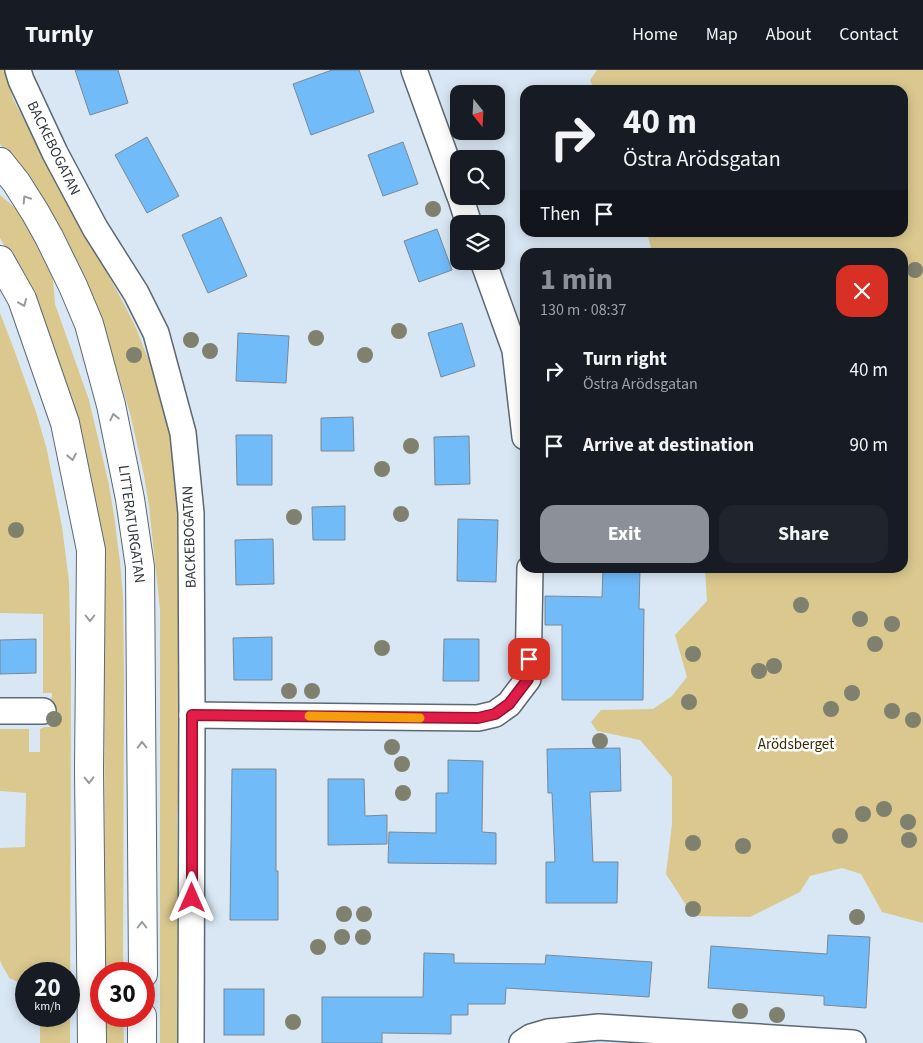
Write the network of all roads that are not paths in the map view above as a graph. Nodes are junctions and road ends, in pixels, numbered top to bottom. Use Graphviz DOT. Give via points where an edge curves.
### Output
graph roads {
  1 [pos="18,70"];
  2 [pos="414,70"];
  3 [pos="0,162"];
  4 [pos="450,170"];
  5 [pos="0,260"];
  6 [pos="486,270"];
  7 [pos="520,394"];
  8 [pos="530,573"];
  9 [pos="0,710"];
  10 [pos="43,711"];
  11 [pos="192,715"];
  12 [pos="143,962"];
  13 [pos="142,1027"];
  14 [pos="92,1043"];
  15 [pos="142,1043"];
  16 [pos="191,1043"];
  17 [pos="522,1043"];
  18 [pos="853,1043"];
  1 -- 11 [label="street, BACKEBOGATAN" via="55,153 156,333 183,433 191,513"];
  2 -- 4 [label="street"];
  12 -- 3 [label="street, LITTERATURGATAN, one-way" via="140,567 130,499 111,405 89,324 49,237"];
  5 -- 14 [label="street, one-way" via="22,299 65,423 91,550"];
  6 -- 7 [label="street" via="515,350"];
  8 -- 11 [label="street" via="528,679 509,704 495,714 478,718"];
  9 -- 10 [label="street"];
  11 -- 16 [label="street, BACKEBOGATAN"];
  13 -- 15 [label="street"];
  17 -- 18 [label="street" via="548,1032 599,1027"];
}
